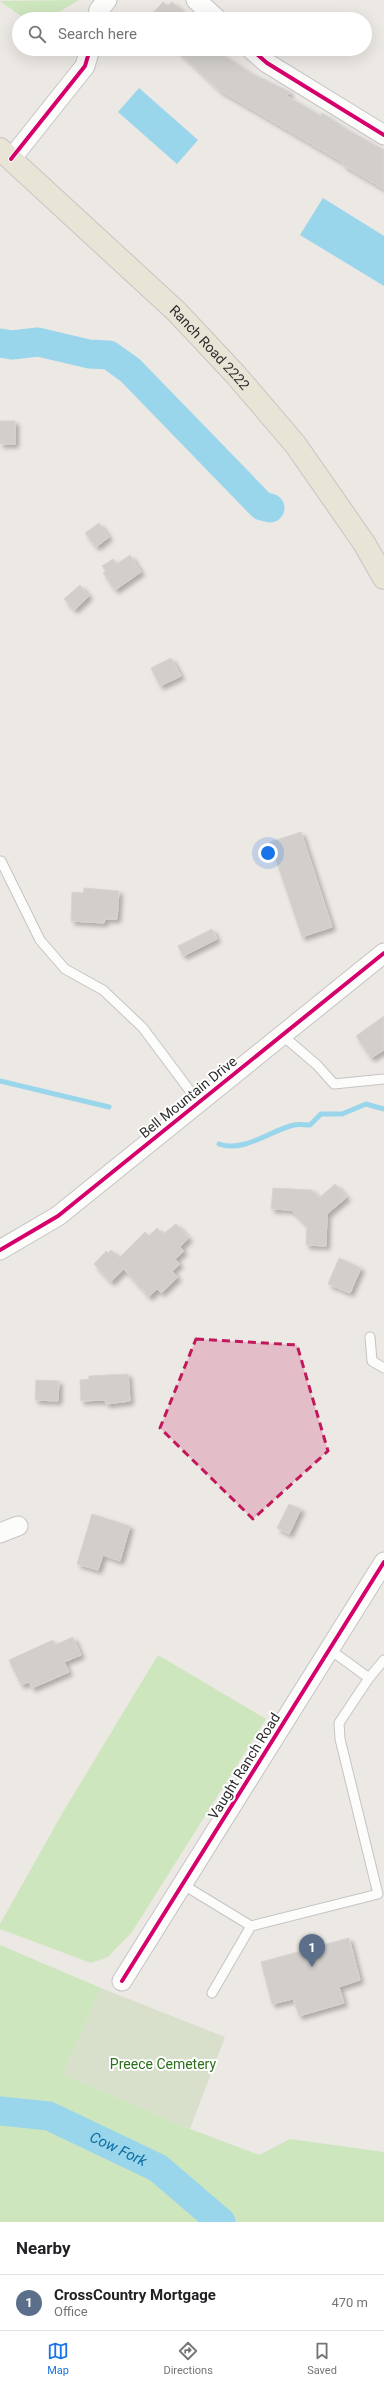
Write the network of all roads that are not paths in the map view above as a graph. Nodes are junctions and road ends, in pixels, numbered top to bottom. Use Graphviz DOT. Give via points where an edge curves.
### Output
graph roads {
  1 [pos="107,0"];
  2 [pos="196,0"];
  3 [pos="99,12"];
  4 [pos="209,12"];
  5 [pos="88,56"];
  6 [pos="259,56"];
  7 [pos="384,135"];
  8 [pos="6,154"];
  9 [pos="384,578"];
  10 [pos="1,861"];
  11 [pos="384,953"];
  12 [pos="282,1035"];
  13 [pos="384,1079"];
  14 [pos="199,1103"];
  15 [pos="0,1250"];
  16 [pos="370,1337"];
  17 [pos="384,1368"];
  18 [pos="18,1526"];
  19 [pos="0,1533"];
  20 [pos="384,1562"];
  21 [pos="330,1649"];
  22 [pos="384,1660"];
  23 [pos="369,1678"];
  24 [pos="182,1884"];
  25 [pos="251,1926"];
  26 [pos="122,1981"];
  27 [pos="212,1993"];
  1 -- 3 [label="street"];
  2 -- 4 [label="street"];
  5 -- 8 [label="street" via="85,66"];
  6 -- 7 [label="street"];
  8 -- 9 [label="main road, Ranch Road 2222" via="177,312 236,375 295,444 364,544"];
  10 -- 14 [label="lane" via="40,940 65,969 104,990 143,1028"];
  11 -- 12 [label="street, Bell Mountain Drive"];
  12 -- 13 [label="lane" via="317,1065 334,1084"];
  12 -- 14 [label="street, Bell Mountain Drive"];
  14 -- 15 [label="street, Bell Mountain Drive" via="58,1216"];
  16 -- 17 [label="lane" via="372,1361"];
  18 -- 19 [label="street"];
  20 -- 21 [label="street, Vaught Ranch Road"];
  21 -- 23 [label="lane"];
  21 -- 24 [label="street, Vaught Ranch Road"];
  22 -- 23 [label="lane"];
  23 -- 25 [label="lane" via="339,1723 340,1739 378,1894"];
  24 -- 25 [label="lane"];
  24 -- 26 [label="street, Vaught Ranch Road"];
  25 -- 27 [label="lane"];
}
